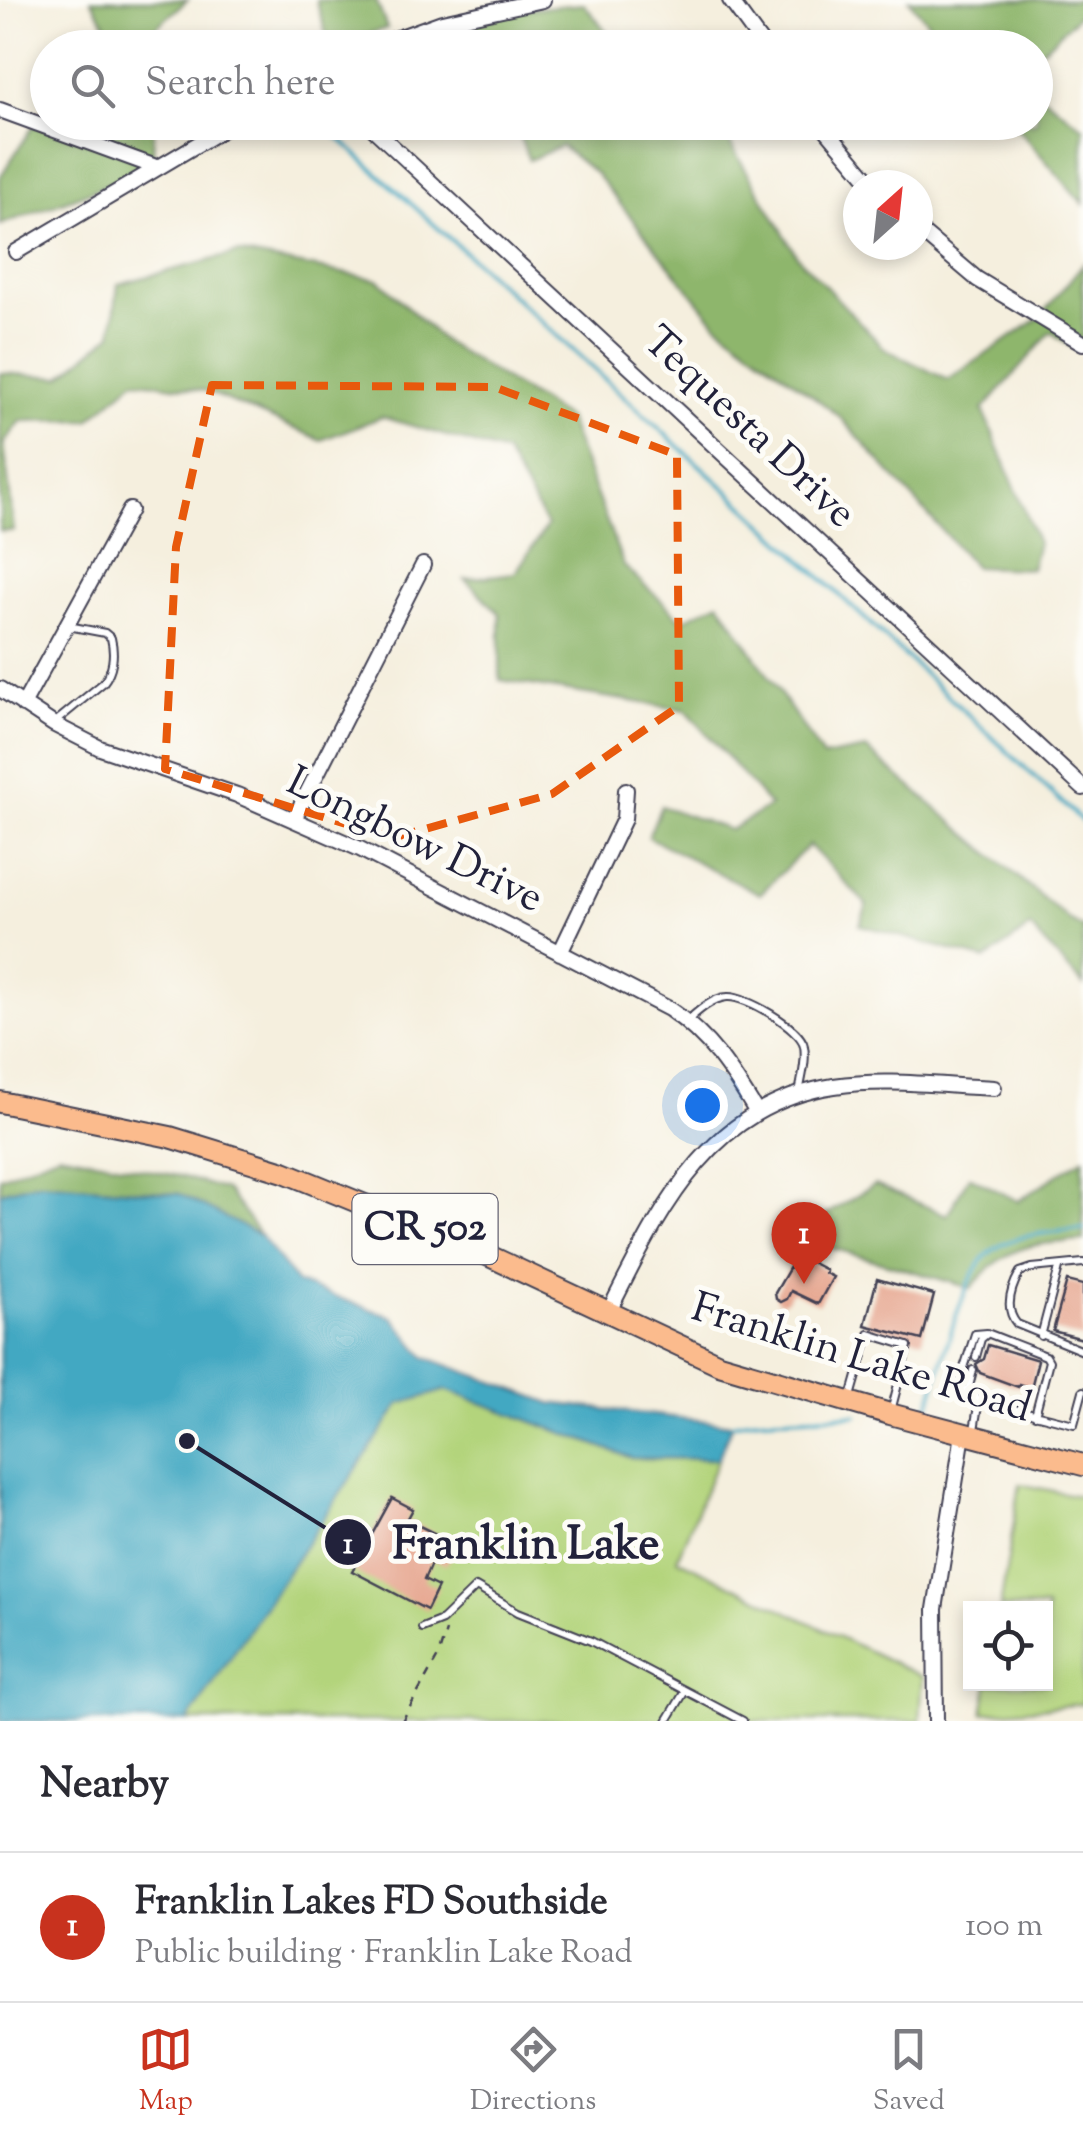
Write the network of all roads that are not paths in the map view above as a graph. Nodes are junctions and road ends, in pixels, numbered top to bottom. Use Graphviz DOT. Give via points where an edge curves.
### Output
graph roads {
  1 [pos="543,0"];
  2 [pos="730,0"];
  3 [pos="420,30"];
  4 [pos="752,30"];
  5 [pos="0,110"];
  6 [pos="30,121"];
  7 [pos="82,140"];
  8 [pos="204,140"];
  9 [pos="385,140"];
  10 [pos="835,140"];
  11 [pos="156,167"];
  12 [pos="861,170"];
  13 [pos="933,242"];
  14 [pos="16,252"];
  15 [pos="1083,343"];
  16 [pos="130,510"];
  17 [pos="423,565"];
  18 [pos="67,625"];
  19 [pos="0,689"];
  20 [pos="23,704"];
  21 [pos="53,724"];
  22 [pos="1083,788"];
  23 [pos="626,790"];
  24 [pos="294,818"];
  25 [pos="560,953"];
  26 [pos="687,1021"];
  27 [pos="994,1088"];
  28 [pos="798,1095"];
  29 [pos="0,1102"];
  30 [pos="757,1113"];
  31 [pos="1083,1263"];
  32 [pos="1059,1268"];
  33 [pos="608,1313"];
  34 [pos="988,1333"];
  35 [pos="1041,1336"];
  36 [pos="1083,1351"];
  37 [pos="976,1357"];
  38 [pos="973,1370"];
  39 [pos="1083,1391"];
  40 [pos="979,1400"];
  41 [pos="842,1401"];
  42 [pos="898,1411"];
  43 [pos="1035,1414"];
  44 [pos="968,1435"];
  45 [pos="1083,1465"];
  46 [pos="422,1628"];
  47 [pos="684,1691"];
  48 [pos="667,1721"];
  49 [pos="743,1721"];
  50 [pos="936,1721"];
  1 -- 3 [label="street"];
  2 -- 4 [label="street"];
  5 -- 6 [label="street"];
  7 -- 11 [label="street"];
  8 -- 11 [label="street"];
  9 -- 22 [label="street, Tequesta Drive"];
  10 -- 12 [label="street"];
  11 -- 14 [label="street"];
  13 -- 15 [label="street" via="977,279"];
  16 -- 18 [label="street"];
  17 -- 24 [label="street"];
  18 -- 20 [label="street"];
  18 -- 21 [label="lane" via="105,633 112,664 103,683"];
  19 -- 20 [label="street, Longbow Drive"];
  20 -- 21 [label="street, Longbow Drive"];
  21 -- 24 [label="street, Longbow Drive" via="100,748"];
  23 -- 25 [label="street" via="624,819"];
  24 -- 25 [label="street, Longbow Drive"];
  25 -- 26 [label="street, Longbow Drive"];
  26 -- 28 [label="lane" via="727,997 746,999 771,1015 804,1045"];
  26 -- 30 [label="street, Longbow Drive" via="725,1060"];
  27 -- 28 [label="street" via="869,1083"];
  28 -- 30 [label="street"];
  29 -- 33 [label="main road, Franklin Lake Road / CR 502" via="170,1137 284,1172 485,1254"];
  30 -- 33 [label="street" via="725,1135 676,1187"];
  31 -- 32 [label="lane"];
  32 -- 35 [label="lane"];
  32 -- 35 [label="lane" via="1020,1272 1008,1305 1016,1324"];
  33 -- 41 [label="main road, Franklin Lake Road / CR 502" via="719,1364"];
  34 -- 37 [label="lane"];
  34 -- 40 [label="lane" via="975,1334 960,1380"];
  34 -- 43 [label="lane" via="1046,1356"];
  35 -- 36 [label="lane"];
  38 -- 40 [label="lane" via="969,1387"];
  39 -- 43 [label="lane" via="1074,1424"];
  40 -- 43 [label="lane"];
  40 -- 44 [label="lane"];
  41 -- 42 [label="main road, Franklin Lake Road / CR 502"];
  41 -- 42 [label="lane" via="870,1334 908,1346"];
  42 -- 44 [label="main road, Franklin Lake Road / CR 502"];
  44 -- 45 [label="main road, Franklin Lake Road / CR 502"];
  44 -- 50 [label="street" via="936,1609"];
  46 -- 47 [label="lane" via="442,1620 476,1588"];
  47 -- 48 [label="lane"];
  47 -- 49 [label="lane"];
}
